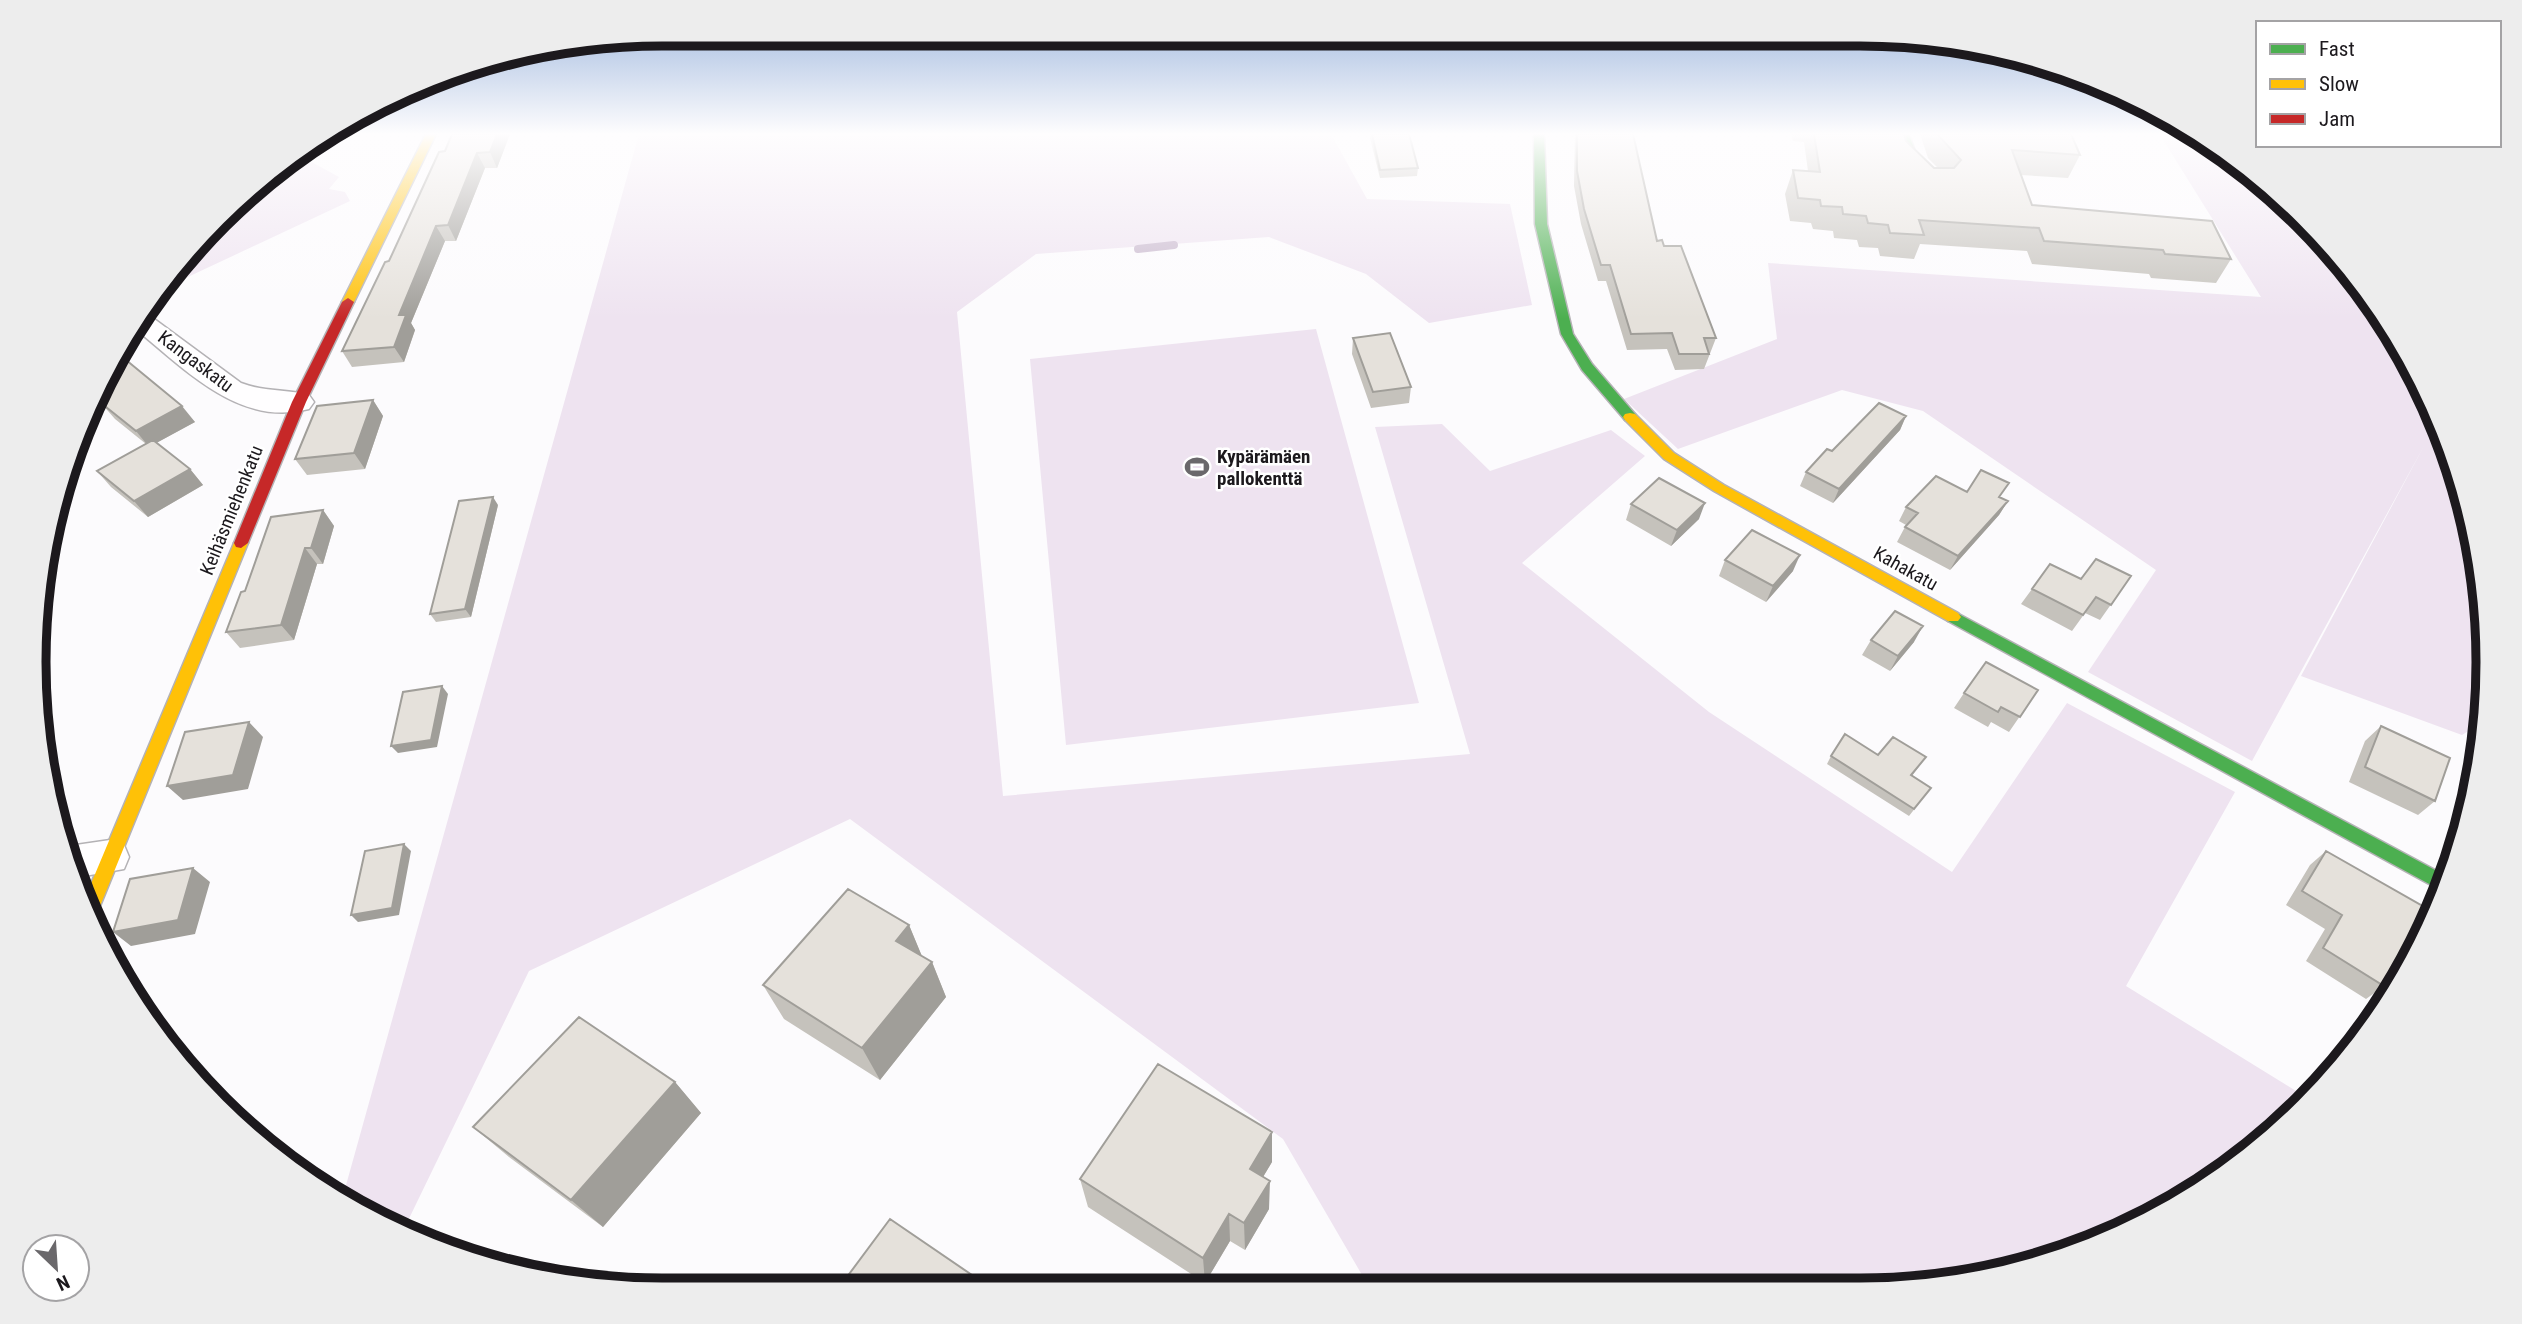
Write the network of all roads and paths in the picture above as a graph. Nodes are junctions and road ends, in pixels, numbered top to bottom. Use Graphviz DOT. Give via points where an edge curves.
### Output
graph roads {
  1 [pos="401,196"];
  2 [pos="1540,196"];
  3 [pos="146,324"];
  4 [pos="299,402"];
  5 [pos="92,859"];
  6 [pos="2437,880"];
  7 [pos="90,893"];
  1 -- 4 [label="street, Keihäsmiehenkatu"];
  2 -- 6 [label="street, Kahakatu" via="1541,224 1567,334 1613,401 1669,456 2130,715"];
  3 -- 4 [label="street, Kangaskatu" via="231,390 255,400"];
  4 -- 5 [label="street, Keihäsmiehenkatu"];
  5 -- 7 [label="street, Keihäsmiehenkatu"];
}
